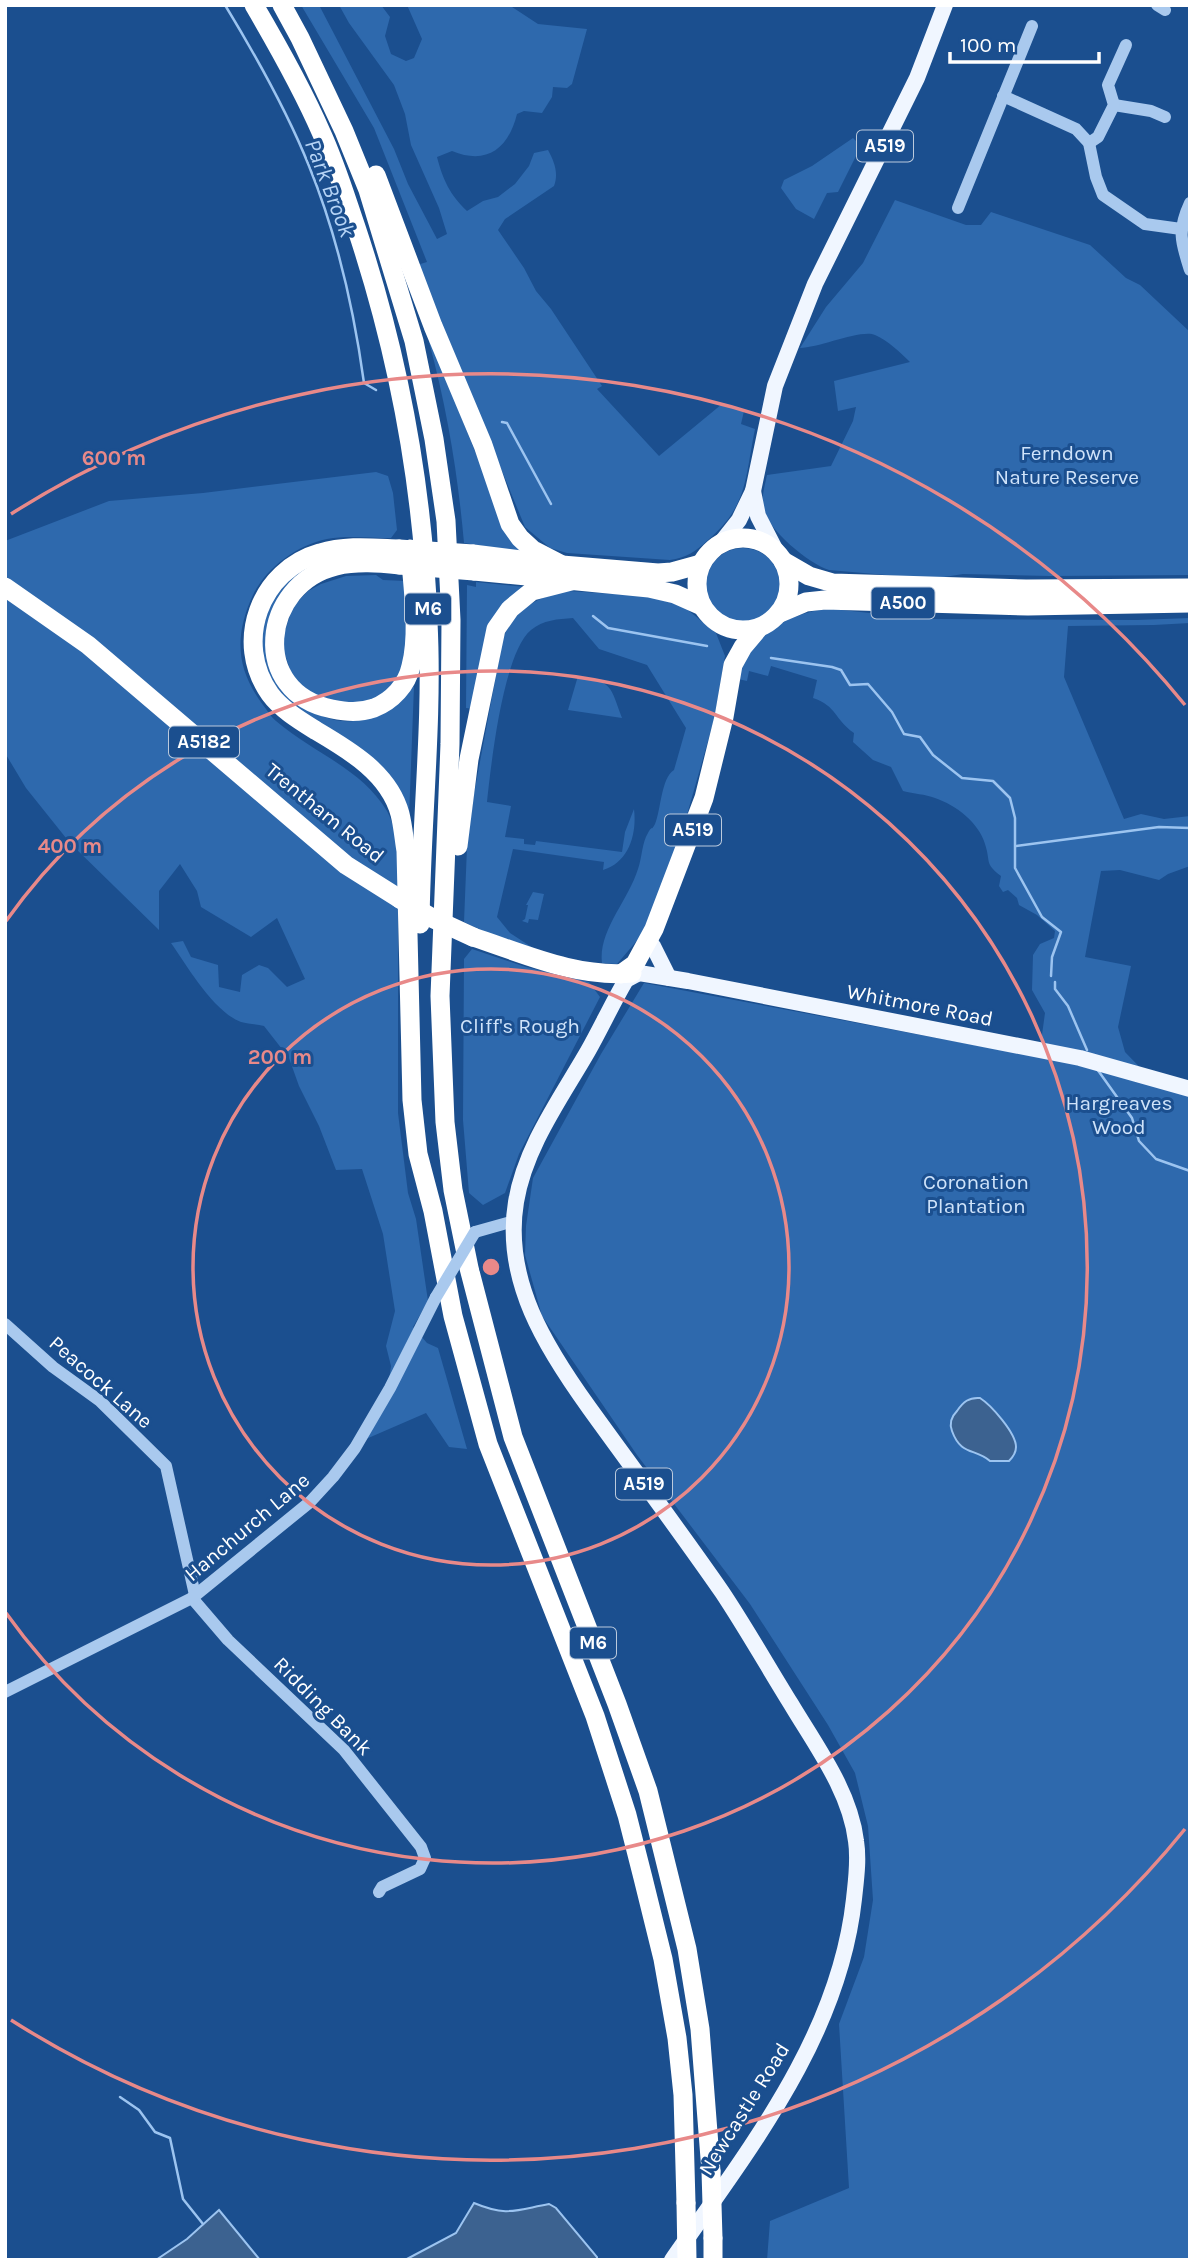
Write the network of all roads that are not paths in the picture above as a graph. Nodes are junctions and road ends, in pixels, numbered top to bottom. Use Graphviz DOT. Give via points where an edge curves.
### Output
graph roads {
  1 [pos="254,5"];
  2 [pos="282,5"];
  3 [pos="292,5"];
  4 [pos="945,5"];
  5 [pos="1032,26"];
  6 [pos="270,32"];
  7 [pos="1126,45"];
  8 [pos="1003,96"];
  9 [pos="1114,105"];
  10 [pos="1165,117"];
  11 [pos="1089,142"];
  12 [pos="1190,203"];
  13 [pos="958,208"];
  14 [pos="1181,229"];
  15 [pos="1190,270"];
  16 [pos="753,491"];
  17 [pos="720,544"];
  18 [pos="780,556"];
  19 [pos="400,557"];
  20 [pos="701,565"];
  21 [pos="567,573"];
  22 [pos="5,587"];
  23 [pos="1190,588"];
  24 [pos="1190,603"];
  25 [pos="702,606"];
  26 [pos="780,613"];
  27 [pos="720,624"];
  28 [pos="758,629"];
  29 [pos="733,665"];
  30 [pos="659,914"];
  31 [pos="653,946"];
  32 [pos="630,974"];
  33 [pos="669,978"];
  34 [pos="1190,1089"];
  35 [pos="445,1122"];
  36 [pos="433,1211"];
  37 [pos="514,1221"];
  38 [pos="5,1324"];
  39 [pos="194,1596"];
  40 [pos="5,1692"];
  41 [pos="379,1892"];
  42 [pos="672,2260"];
  43 [pos="687,2260"];
  44 [pos="713,2260"];
  1 -- 6 [label="highway, M6"];
  2 -- 35 [label="highway, M6" via="368,190 414,341 446,521 451,620 440,996"];
  3 -- 21 [label="highway, M6" via="356,128 510,524 533,550"];
  4 -- 16 [label="main road, A519" via="917,78 815,284 775,386"];
  5 -- 8 [label="street"];
  6 -- 19 [label="highway, M6" via="334,197 386,372 404,473 414,636 406,681 382,704 356,712 339,711 296,693 280,672 275,649 278,621 291,595 310,578 336,566"];
  6 -- 36 [label="highway, M6" via="322,133 348,204 394,355 412,443 429,623 419,1068"];
  7 -- 9 [label="street" via="1108,85"];
  8 -- 11 [label="street" via="1076,129"];
  8 -- 13 [label="street"];
  9 -- 10 [label="street"];
  9 -- 11 [label="street" via="1098,137"];
  11 -- 14 [label="street" via="1103,195 1145,224"];
  12 -- 14 [label="street"];
  14 -- 15 [label="street"];
  16 -- 17 [label="main road, A519"];
  16 -- 18 [label="main road, A519" via="758,516"];
  17 -- 18 [label="highway" via="745,538 762,542"];
  17 -- 20 [label="highway"];
  18 -- 23 [label="highway, A500" via="808,576 833,583"];
  18 -- 26 [label="highway" via="790,578"];
  19 -- 21 [label="highway, M6, bridge" via="473,563 526,574"];
  19 -- 36 [label="highway, M6" via="338,549 299,561 266,592 253,633 259,674 270,694 285,710 364,761 400,812 406,850 412,1100 418,1154"];
  20 -- 21 [label="highway, M6" via="659,573"];
  20 -- 25 [label="highway" via="697,589"];
  21 -- 25 [label="highway, M6" via="662,590"];
  21 -- 35 [label="highway, M6" via="520,599 493,637 461,810"];
  22 -- 32 [label="highway, Trentham Road / A5182, bridge" via="88,645 346,865 400,899 473,937 568,969"];
  24 -- 26 [label="highway, A500" via="1028,606 825,600"];
  25 -- 27 [label="highway"];
  26 -- 28 [label="highway"];
  27 -- 28 [label="highway" via="738,631"];
  27 -- 29 [label="highway, A519"];
  28 -- 29 [label="highway, A519"];
  29 -- 30 [label="highway, A519" via="704,798"];
  30 -- 31 [label="highway, A519" via="660,931"];
  30 -- 32 [label="highway, A519" via="647,928"];
  31 -- 32 [label="highway, A519"];
  31 -- 33 [label="main road"];
  32 -- 33 [label="main road, Whitmore Road"];
  32 -- 37 [label="main road, A519" via="598,1014 597,1035 529,1158"];
  33 -- 34 [label="main road, Whitmore Road" via="1080,1058"];
  35 -- 44 [label="highway, M6, bridge" via="469,1268 513,1437 648,1791 687,1949 700,2029"];
  36 -- 43 [label="highway, M6, bridge" via="453,1316 488,1444 595,1716 627,1815 663,1959 683,2095"];
  37 -- 39 [label="street, Hanchurch Lane, bridge" via="475,1232 390,1388 334,1477 310,1502"];
  37 -- 42 [label="main road, Newcastle Road / A519" via="517,1271 549,1350 723,1594 809,1734 850,1811 857,1843 852,1918 830,2000 776,2109"];
  38 -- 39 [label="street, Peacock Lane" via="100,1401 166,1466"];
  39 -- 40 [label="street, Hanchurch Lane"];
  39 -- 41 [label="street, Ridding Bank" via="228,1640 344,1749 421,1847 425,1858 420,1869"];
}
